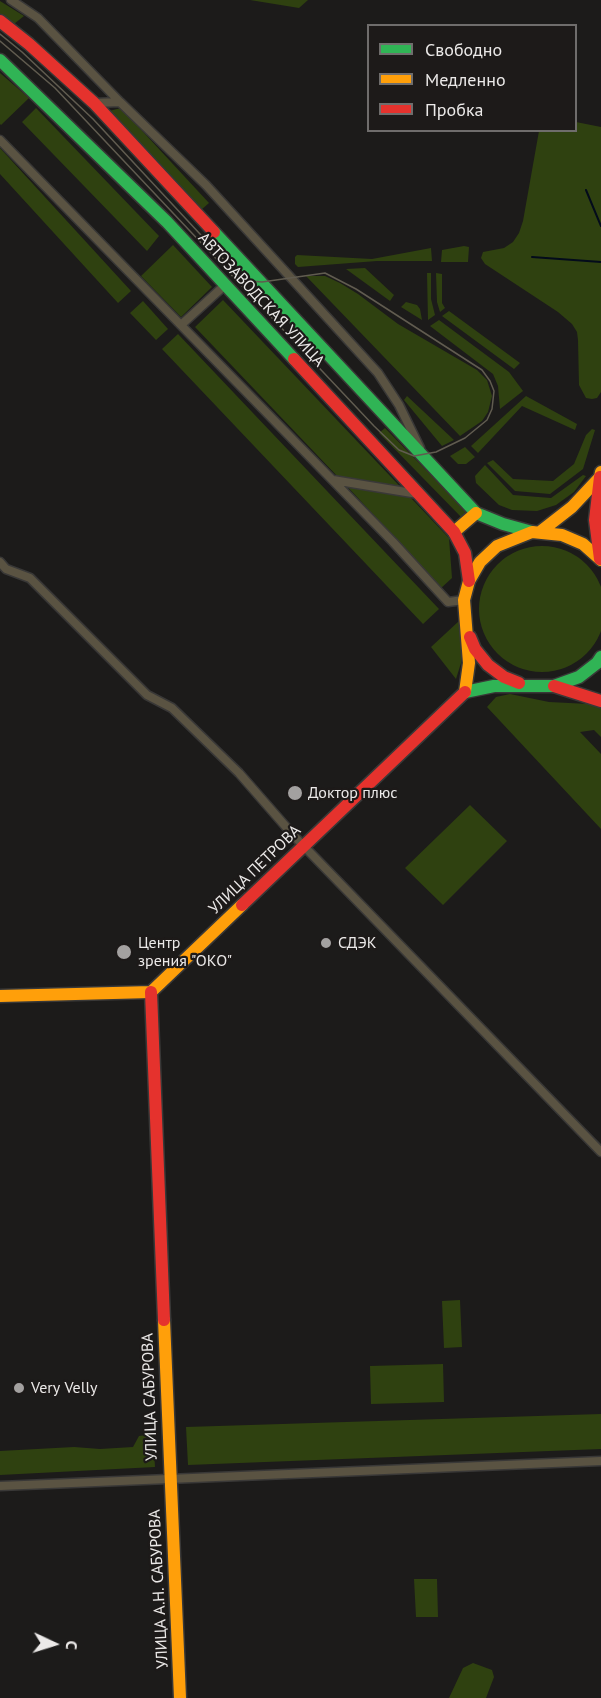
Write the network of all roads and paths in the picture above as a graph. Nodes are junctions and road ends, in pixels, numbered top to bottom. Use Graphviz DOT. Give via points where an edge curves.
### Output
graph roads {
  1 [pos="11,0"];
  2 [pos="0,21"];
  3 [pos="0,60"];
  4 [pos="120,102"];
  5 [pos="94,104"];
  6 [pos="0,140"];
  7 [pos="225,285"];
  8 [pos="181,325"];
  9 [pos="425,460"];
  10 [pos="600,474"];
  11 [pos="332,480"];
  12 [pos="418,494"];
  13 [pos="476,513"];
  14 [pos="454,532"];
  15 [pos="536,532"];
  16 [pos="601,560"];
  17 [pos="0,562"];
  18 [pos="469,581"];
  19 [pos="464,600"];
  20 [pos="467,630"];
  21 [pos="601,657"];
  22 [pos="523,684"];
  23 [pos="554,686"];
  24 [pos="465,692"];
  25 [pos="601,701"];
  26 [pos="304,846"];
  27 [pos="151,992"];
  28 [pos="0,996"];
  29 [pos="601,1152"];
  30 [pos="601,1461"];
  31 [pos="170,1479"];
  32 [pos="0,1486"];
  33 [pos="180,1698"];
  1 -- 4 [label="street, АВТОЗАВОДСКАЯ УЛИЦА" via="38,18"];
  2 -- 5 [label="main road, АВТОЗАВОДСКАЯ УЛИЦА"];
  3 -- 7 [label="main road, АВТОЗАВОДСКАЯ УЛИЦА" via="167,222"];
  4 -- 5 [label="street"];
  4 -- 9 [label="street, АВТОЗАВОДСКАЯ УЛИЦА" via="206,185 378,373 399,405"];
  5 -- 9 [label="main road, АВТОЗАВОДСКАЯ УЛИЦА"];
  6 -- 8 [label="street"];
  7 -- 8 [label="street"];
  7 -- 12 [label="main road, АВТОЗАВОДСКАЯ УЛИЦА"];
  8 -- 11 [label="street"];
  9 -- 13 [label="main road, АВТОЗАВОДСКАЯ УЛИЦА"];
  10 -- 15 [label="main road" via="572,507"];
  10 -- 16 [label="main road" via="595,520"];
  11 -- 12 [label="street"];
  11 -- 19 [label="street" via="448,602"];
  12 -- 14 [label="main road, АВТОЗАВОДСКАЯ УЛИЦА"];
  13 -- 14 [label="main road"];
  13 -- 15 [label="main road, АВТОЗАВОДСКАЯ УЛИЦА"];
  14 -- 18 [label="main road, АВТОЗАВОДСКАЯ УЛИЦА" via="465,553"];
  15 -- 16 [label="main road, АВТОЗАВОДСКАЯ УЛИЦА" via="562,535 583,544"];
  15 -- 18 [label="main road" via="497,546 480,562"];
  17 -- 26 [label="street" via="6,569 30,578 147,695 172,708 239,772"];
  18 -- 19 [label="main road"];
  19 -- 20 [label="main road"];
  20 -- 22 [label="main road" via="488,665"];
  20 -- 24 [label="main road" via="469,663"];
  21 -- 23 [label="main road" via="579,677"];
  22 -- 23 [label="main road"];
  22 -- 24 [label="main road"];
  23 -- 25 [label="main road"];
  24 -- 26 [label="main road, УЛИЦА ПЕТРОВА"];
  26 -- 27 [label="main road, УЛИЦА ПЕТРОВА"];
  26 -- 29 [label="street"];
  27 -- 28 [label="main road"];
  27 -- 31 [label="main road, УЛИЦА САБУРОВА"];
  30 -- 31 [label="street, УЛИЦА САБУРОВА"];
  31 -- 32 [label="street"];
  31 -- 33 [label="main road, УЛИЦА А.Н. САБУРОВА"];
}
